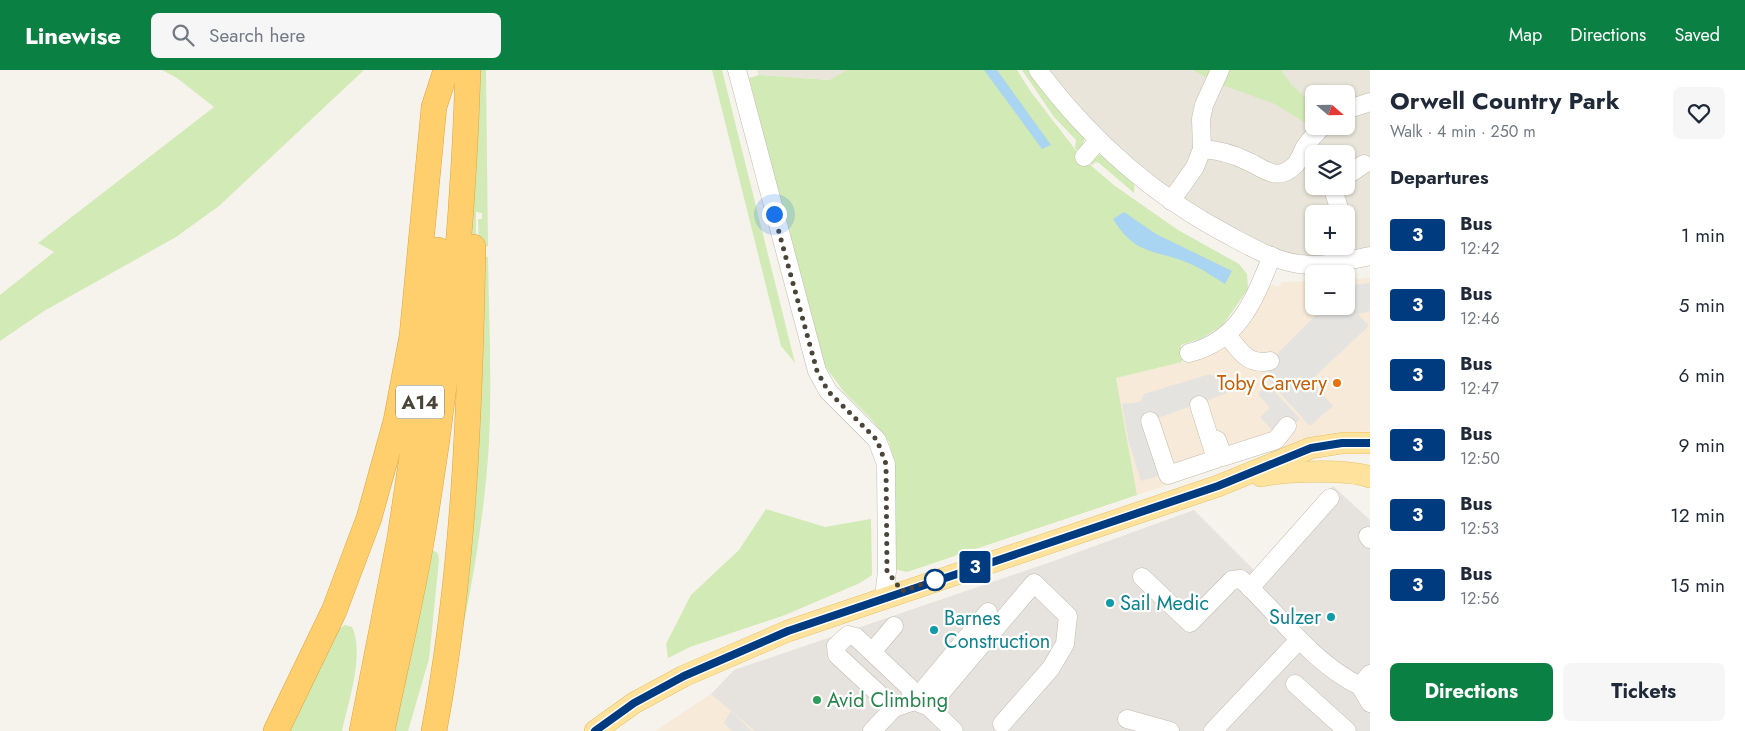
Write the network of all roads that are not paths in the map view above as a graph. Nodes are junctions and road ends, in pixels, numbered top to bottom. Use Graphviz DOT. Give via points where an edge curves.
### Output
graph roads {
  1 [pos="447,70"];
  2 [pos="468,70"];
  3 [pos="737,70"];
  4 [pos="1038,70"];
  5 [pos="1220,70"];
  6 [pos="1370,102"];
  7 [pos="1355,107"];
  8 [pos="1315,135"];
  9 [pos="1098,141"];
  10 [pos="1202,149"];
  11 [pos="465,156"];
  12 [pos="1084,157"];
  13 [pos="1364,164"];
  14 [pos="1355,170"];
  15 [pos="1171,201"];
  16 [pos="1335,255"];
  17 [pos="1272,256"];
  18 [pos="1370,256"];
  19 [pos="1336,264"];
  20 [pos="1227,336"];
  21 [pos="1189,354"];
  22 [pos="1270,361"];
  23 [pos="1150,421"];
  24 [pos="1287,426"];
  25 [pos="1370,443"];
  26 [pos="1370,477"];
  27 [pos="1218,486"];
  28 [pos="1330,498"];
  29 [pos="1142,577"];
  30 [pos="1250,588"];
  31 [pos="893,594"];
  32 [pos="988,612"];
  33 [pos="894,626"];
  34 [pos="1299,640"];
  35 [pos="872,652"];
  36 [pos="1365,680"];
  37 [pos="1295,684"];
  38 [pos="1370,703"];
  39 [pos="922,704"];
  40 [pos="894,708"];
  41 [pos="1127,719"];
  42 [pos="1002,724"];
  43 [pos="276,731"];
  44 [pos="362,731"];
  45 [pos="382,731"];
  46 [pos="434,731"];
  47 [pos="595,731"];
  48 [pos="872,731"];
  49 [pos="954,731"];
  50 [pos="1170,731"];
  51 [pos="1213,731"];
  52 [pos="1347,731"];
  1 -- 43 [label="highway, A14" via="434,108 412,336 396,421 369,518 334,611"];
  1 -- 44 [label="highway, A14" via="439,238 430,336 400,537"];
  2 -- 11 [label="highway, A14"];
  3 -- 31 [label="street" via="817,371 828,391 877,440 886,464 887,571"];
  4 -- 9 [label="street" via="1065,106"];
  5 -- 10 [label="street" via="1204,105"];
  6 -- 7 [label="street"];
  8 -- 10 [label="street" via="1297,163 1288,171 1273,174 1219,150"];
  9 -- 12 [label="street"];
  9 -- 15 [label="street" via="1142,181"];
  10 -- 15 [label="street" via="1195,167"];
  11 -- 45 [label="highway, A14" via="448,360 421,543"];
  11 -- 46 [label="highway, A14" via="474,206 466,480 447,658"];
  13 -- 14 [label="street"];
  15 -- 17 [label="street" via="1211,227"];
  16 -- 19 [label="street"];
  17 -- 19 [label="street" via="1297,264"];
  17 -- 20 [label="street" via="1249,308"];
  18 -- 19 [label="street"];
  20 -- 21 [label="street" via="1214,345"];
  20 -- 22 [label="street" via="1248,360"];
  23 -- 24 [label="street" via="1168,475 1216,459 1201,404 1223,457 1276,440"];
  25 -- 27 [label="main road" via="1322,444"];
  26 -- 27 [label="main road" via="1358,473 1278,472"];
  27 -- 31 [label="main road"];
  28 -- 30 [label="street"];
  29 -- 30 [label="street" via="1190,623 1232,580 1241,579"];
  30 -- 34 [label="street"];
  31 -- 47 [label="main road" via="788,631 684,676 634,703"];
  32 -- 39 [label="street"];
  33 -- 35 [label="street"];
  34 -- 36 [label="street" via="1340,676"];
  34 -- 51 [label="street"];
  35 -- 39 [label="street" via="910,687"];
  35 -- 40 [label="street" via="851,634 838,641 835,650 837,656"];
  36 -- 38 [label="street"];
  37 -- 52 [label="street"];
  39 -- 40 [label="street"];
  39 -- 42 [label="street" via="1034,583 1068,616 1065,644 1051,668"];
  39 -- 49 [label="street"];
  40 -- 48 [label="street"];
  41 -- 50 [label="street"];
}
